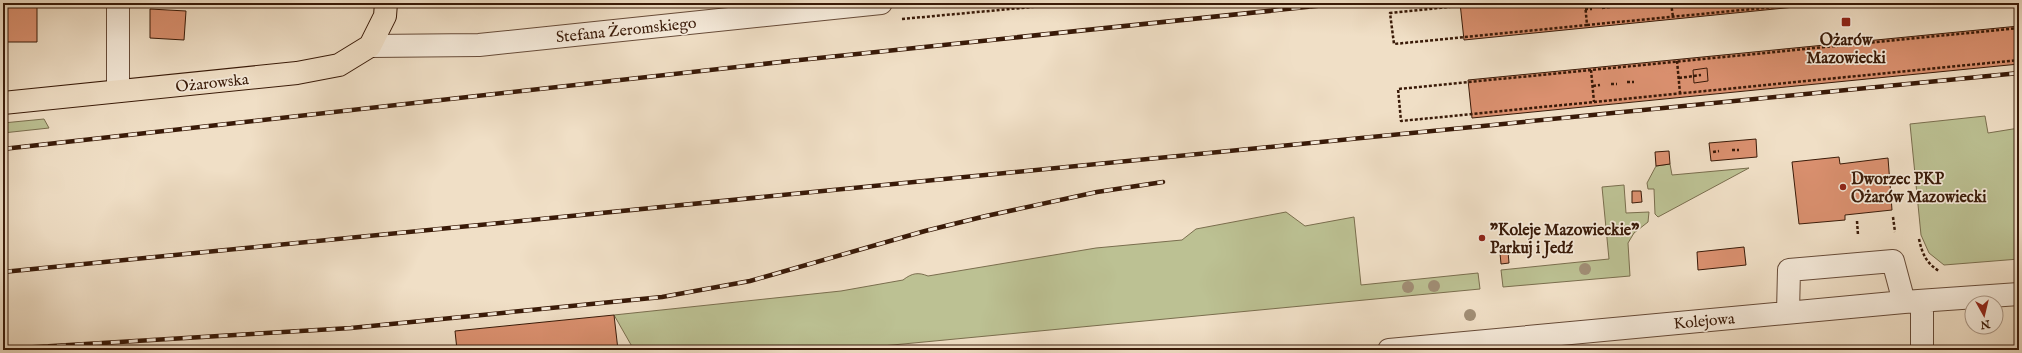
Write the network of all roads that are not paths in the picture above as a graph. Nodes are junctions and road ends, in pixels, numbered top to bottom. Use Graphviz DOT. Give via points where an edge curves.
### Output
graph roads {
  1 [pos="118,3"];
  2 [pos="386,3"];
  3 [pos="881,3"];
  4 [pos="370,46"];
  5 [pos="118,91"];
  6 [pos="3,103"];
  7 [pos="2019,294"];
  8 [pos="1913,302"];
  9 [pos="1788,312"];
  10 [pos="1551,342"];
  11 [pos="1389,350"];
  12 [pos="1922,350"];
  1 -- 5 [label="street"];
  2 -- 4 [label="main road" via="385,16"];
  3 -- 4 [label="street, Stefana Żeromskiego" via="479,45"];
  4 -- 5 [label="main road, Ożarowska" via="339,65 297,73"];
  5 -- 6 [label="main road, Ożarowska"];
  7 -- 8 [label="street, Kolejowa"];
  8 -- 9 [label="street, Kolejowa"];
  8 -- 9 [label="street" via="1893,261 1789,270"];
  8 -- 12 [label="street"];
  9 -- 10 [label="street, Kolejowa"];
  10 -- 11 [label="street, Kolejowa"];
}
